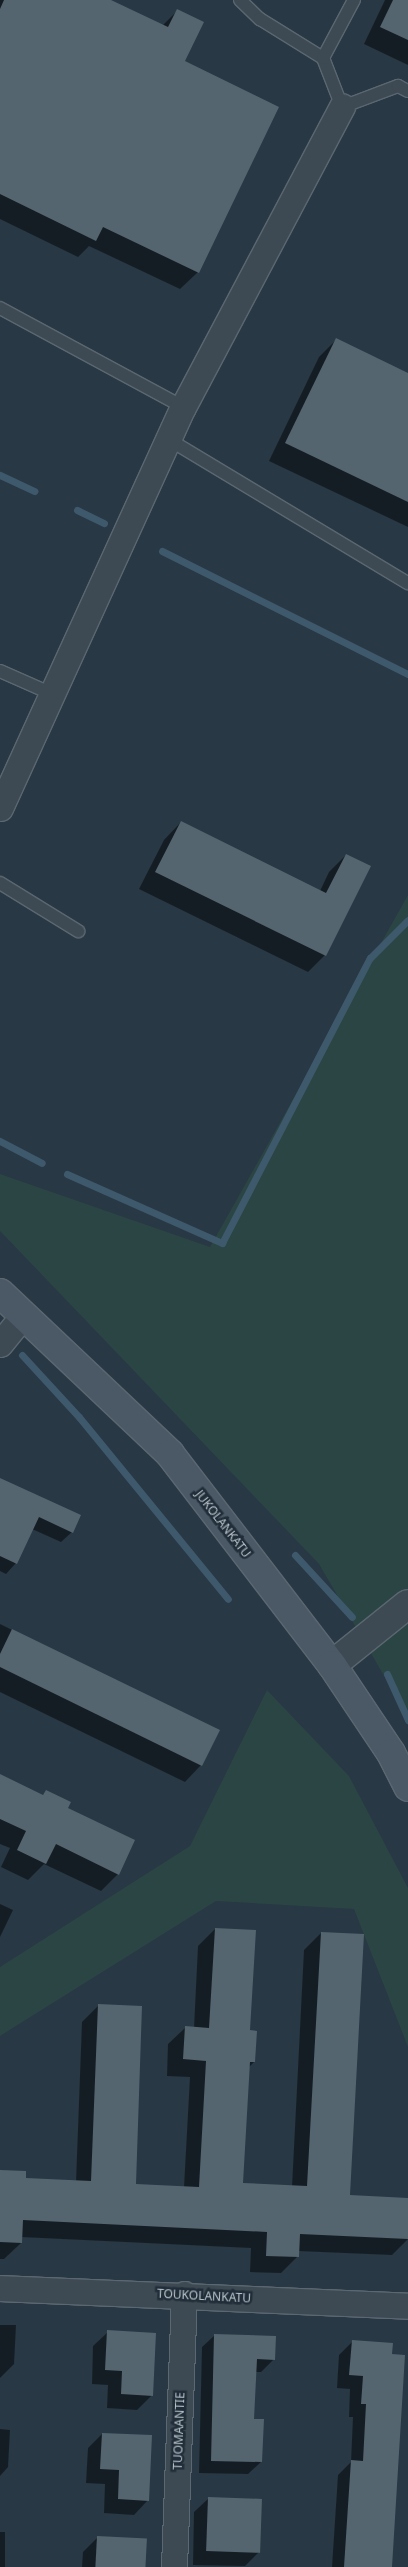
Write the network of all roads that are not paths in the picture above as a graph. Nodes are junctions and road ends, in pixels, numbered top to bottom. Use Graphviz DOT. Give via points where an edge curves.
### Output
graph roads {
  1 [pos="240,0"];
  2 [pos="354,0"];
  3 [pos="323,58"];
  4 [pos="408,91"];
  5 [pos="342,107"];
  6 [pos="0,308"];
  7 [pos="183,407"];
  8 [pos="168,439"];
  9 [pos="408,582"];
  10 [pos="0,671"];
  11 [pos="52,694"];
  12 [pos="0,808"];
  13 [pos="0,883"];
  14 [pos="78,931"];
  15 [pos="0,1293"];
  16 [pos="24,1314"];
  17 [pos="0,1344"];
  18 [pos="408,1604"];
  19 [pos="332,1665"];
  20 [pos="408,1787"];
  21 [pos="0,2288"];
  22 [pos="184,2294"];
  23 [pos="408,2306"];
  24 [pos="174,2567"];
  1 -- 3 [label="lane" via="260,19"];
  2 -- 3 [label="lane"];
  3 -- 5 [label="lane"];
  4 -- 5 [label="lane" via="398,86"];
  5 -- 7 [label="street"];
  6 -- 7 [label="lane"];
  7 -- 8 [label="street"];
  8 -- 9 [label="lane"];
  8 -- 11 [label="street"];
  10 -- 11 [label="lane"];
  11 -- 12 [label="street"];
  13 -- 14 [label="lane"];
  15 -- 16 [label="main road, JUKOLANKATU"];
  16 -- 17 [label="street"];
  16 -- 19 [label="main road, JUKOLANKATU" via="170,1454"];
  18 -- 19 [label="street"];
  19 -- 20 [label="main road, JUKOLANKATU" via="391,1753"];
  21 -- 22 [label="street, TOUKOLANKATU"];
  22 -- 23 [label="street, TOUKOLANKATU"];
  22 -- 24 [label="street, TUOMAANTIE"];
}
